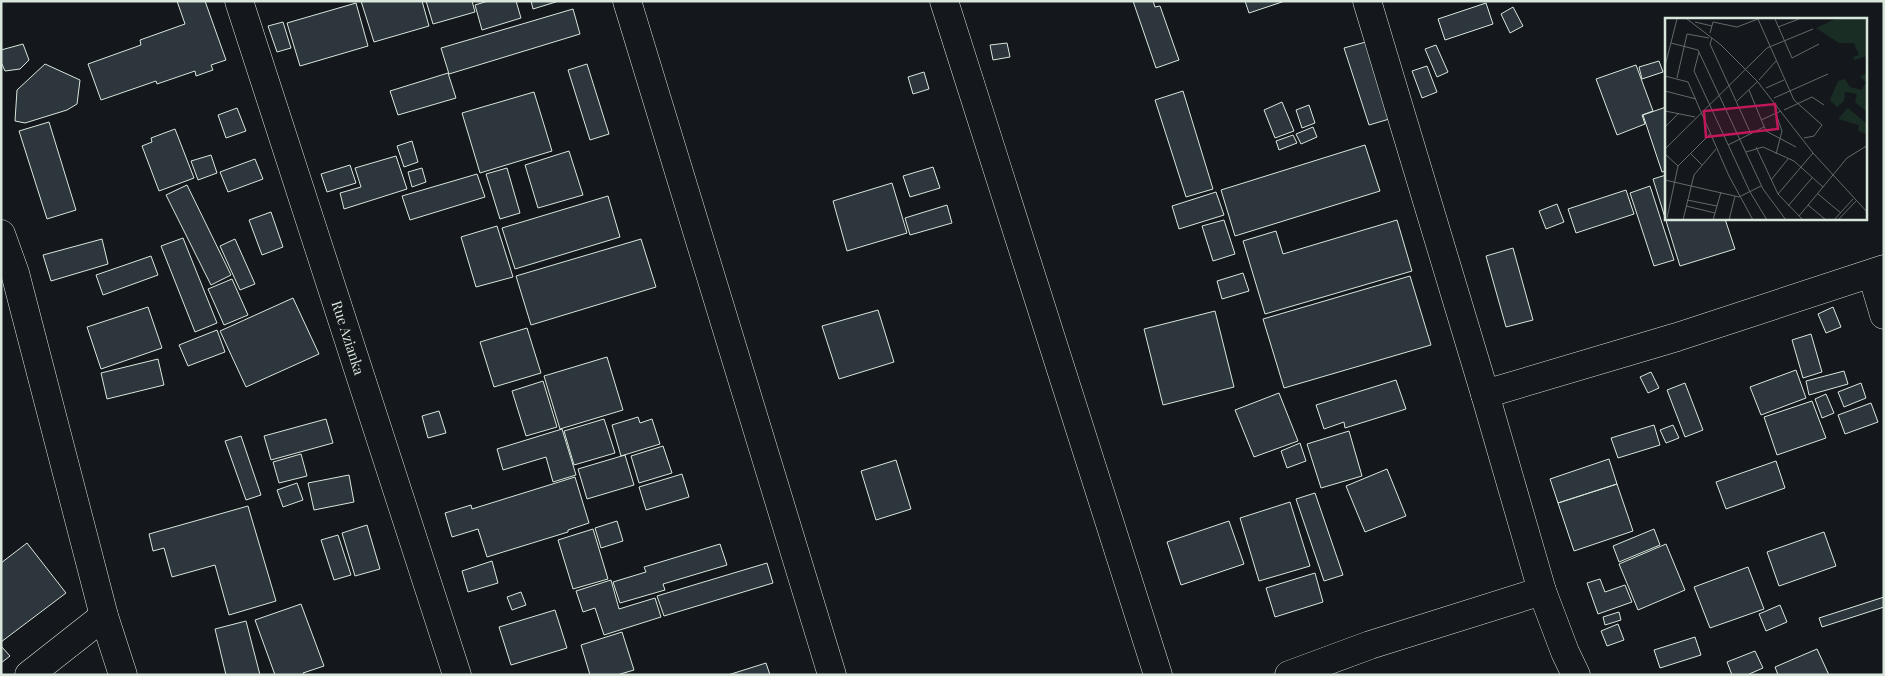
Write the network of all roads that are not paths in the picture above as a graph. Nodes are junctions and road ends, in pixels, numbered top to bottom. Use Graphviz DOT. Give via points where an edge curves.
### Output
graph roads {
  1 [pos="239,1"];
  2 [pos="627,1"];
  3 [pos="944,1"];
  4 [pos="1367,1"];
  5 [pos="1,234"];
  6 [pos="1878,271"];
  7 [pos="1884,315"];
  8 [pos="1486,394"];
  9 [pos="1542,591"];
  10 [pos="104,616"];
  11 [pos="29,675"];
  12 [pos="122,675"];
  13 [pos="457,675"];
  14 [pos="832,675"];
  15 [pos="1158,675"];
  16 [pos="1289,675"];
  17 [pos="1576,675"];
  1 -- 13 [label="street, Rue Azianka"];
  2 -- 14 [label="street"];
  3 -- 15 [label="street"];
  4 -- 8 [label="street"];
  5 -- 10 [label="street" via="15,273"];
  6 -- 7 [label="street"];
  6 -- 8 [label="street" via="1677,337"];
  8 -- 9 [label="street"];
  9 -- 16 [label="street" via="1370,645"];
  9 -- 17 [label="street"];
  10 -- 11 [label="street"];
  10 -- 12 [label="street"];
}
